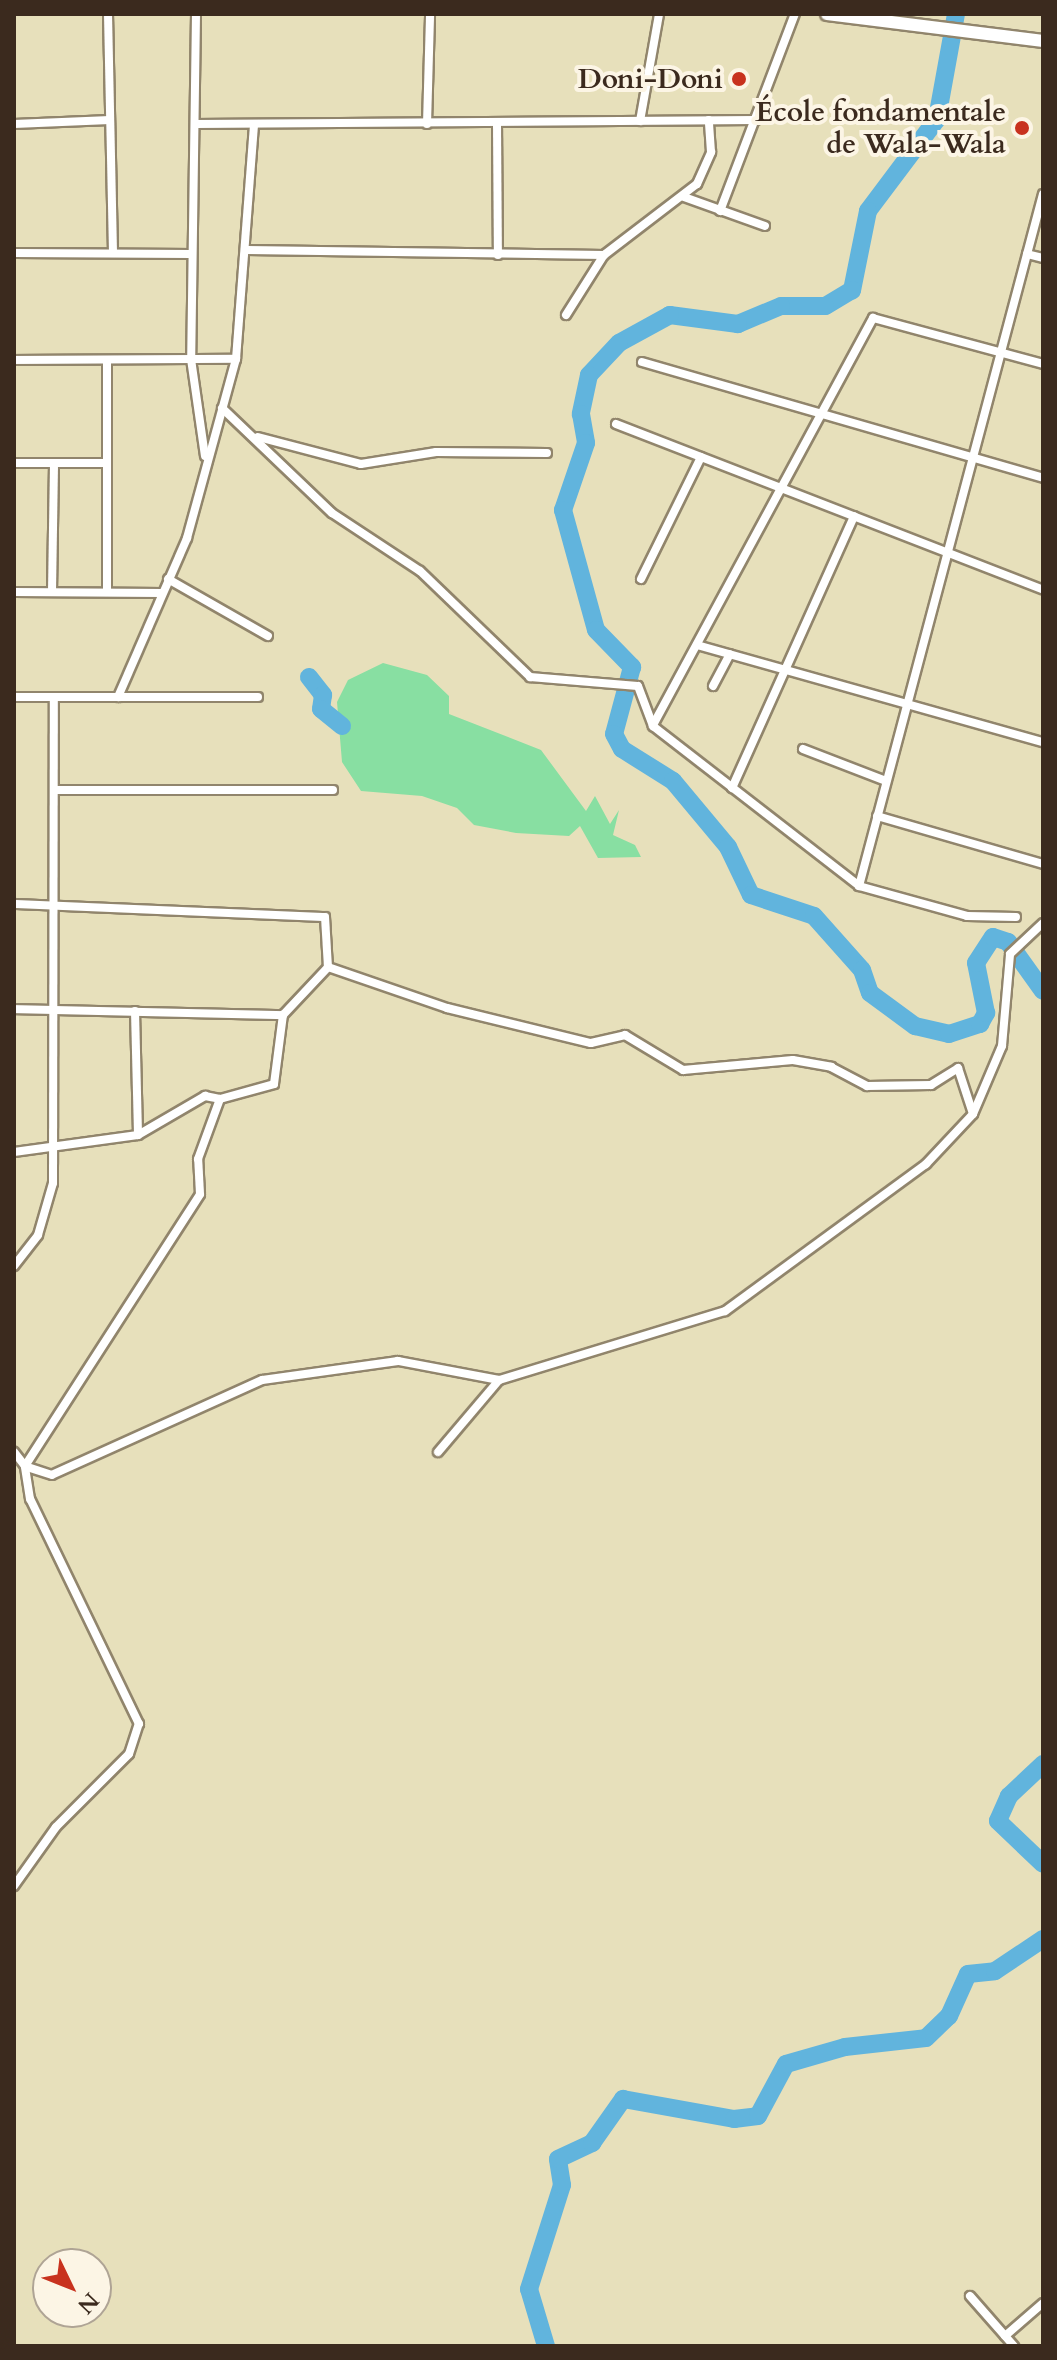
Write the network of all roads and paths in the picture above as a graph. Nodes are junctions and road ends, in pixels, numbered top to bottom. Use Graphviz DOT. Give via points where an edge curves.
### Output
graph roads {
  1 [pos="108,14"];
  2 [pos="196,14"];
  3 [pos="430,14"];
  4 [pos="659,14"];
  5 [pos="795,14"];
  6 [pos="827,14"];
  7 [pos="1041,38"];
  8 [pos="110,120"];
  9 [pos="709,120"];
  10 [pos="756,120"];
  11 [pos="640,121"];
  12 [pos="497,123"];
  13 [pos="14,124"];
  14 [pos="195,124"];
  15 [pos="427,124"];
  16 [pos="254,126"];
  17 [pos="1043,194"];
  18 [pos="684,197"];
  19 [pos="720,211"];
  20 [pos="765,226"];
  21 [pos="113,250"];
  22 [pos="247,250"];
  23 [pos="14,253"];
  24 [pos="192,254"];
  25 [pos="1027,254"];
  26 [pos="498,255"];
  27 [pos="604,255"];
  28 [pos="1043,258"];
  29 [pos="566,315"];
  30 [pos="1000,352"];
  31 [pos="191,359"];
  32 [pos="236,359"];
  33 [pos="14,360"];
  34 [pos="107,361"];
  35 [pos="642,362"];
  36 [pos="1043,364"];
  37 [pos="222,408"];
  38 [pos="822,412"];
  39 [pos="616,424"];
  40 [pos="257,437"];
  41 [pos="547,453"];
  42 [pos="701,457"];
  43 [pos="972,458"];
  44 [pos="205,460"];
  45 [pos="14,463"];
  46 [pos="54,463"];
  47 [pos="107,463"];
  48 [pos="1043,478"];
  49 [pos="782,486"];
  50 [pos="854,516"];
  51 [pos="947,552"];
  52 [pos="168,579"];
  53 [pos="641,579"];
  54 [pos="1043,590"];
  55 [pos="14,592"];
  56 [pos="52,592"];
  57 [pos="107,592"];
  58 [pos="162,593"];
  59 [pos="268,636"];
  60 [pos="697,645"];
  61 [pos="730,654"];
  62 [pos="789,670"];
  63 [pos="713,686"];
  64 [pos="14,697"];
  65 [pos="54,697"];
  66 [pos="118,697"];
  67 [pos="258,697"];
  68 [pos="907,704"];
  69 [pos="653,726"];
  70 [pos="1042,738"];
  71 [pos="803,749"];
  72 [pos="886,781"];
  73 [pos="732,788"];
  74 [pos="54,790"];
  75 [pos="333,790"];
  76 [pos="877,816"];
  77 [pos="1043,864"];
  78 [pos="859,886"];
  79 [pos="14,904"];
  80 [pos="54,904"];
  81 [pos="1016,917"];
  82 [pos="1043,923"];
  83 [pos="328,967"];
  84 [pos="14,1009"];
  85 [pos="53,1010"];
  86 [pos="135,1011"];
  87 [pos="283,1015"];
  88 [pos="220,1099"];
  89 [pos="973,1114"];
  90 [pos="138,1135"];
  91 [pos="53,1151"];
  92 [pos="14,1152"];
  93 [pos="14,1266"];
  94 [pos="499,1380"];
  95 [pos="14,1452"];
  96 [pos="438,1452"];
  97 [pos="25,1466"];
  98 [pos="14,1886"];
  99 [pos="970,2296"];
  100 [pos="1043,2303"];
  101 [pos="1005,2336"];
  102 [pos="1014,2346"];
  1 -- 8 [label="street"];
  2 -- 14 [label="street"];
  3 -- 15 [label="street"];
  4 -- 11 [label="street"];
  5 -- 10 [label="street"];
  6 -- 7 [label="main road"];
  8 -- 13 [label="street"];
  8 -- 21 [label="street"];
  9 -- 10 [label="street"];
  9 -- 11 [label="street"];
  9 -- 18 [label="street" via="711,152"];
  10 -- 19 [label="street"];
  11 -- 12 [label="street"];
  12 -- 15 [label="street"];
  12 -- 26 [label="street"];
  14 -- 16 [label="street"];
  14 -- 24 [label="street"];
  15 -- 16 [label="street"];
  16 -- 22 [label="street"];
  17 -- 25 [label="street"];
  18 -- 19 [label="street"];
  18 -- 27 [label="street"];
  19 -- 20 [label="street"];
  21 -- 23 [label="street"];
  21 -- 24 [label="street"];
  22 -- 26 [label="street"];
  22 -- 32 [label="street"];
  24 -- 31 [label="street"];
  25 -- 28 [label="street"];
  25 -- 30 [label="street"];
  26 -- 27 [label="street"];
  27 -- 29 [label="street"];
  30 -- 36 [label="street"];
  30 -- 38 [label="street" via="873,318"];
  30 -- 43 [label="street"];
  31 -- 32 [label="street"];
  31 -- 34 [label="street"];
  31 -- 44 [label="street"];
  32 -- 37 [label="street"];
  33 -- 34 [label="street"];
  34 -- 47 [label="street"];
  35 -- 38 [label="street"];
  37 -- 40 [label="street"];
  37 -- 44 [label="street"];
  38 -- 43 [label="street"];
  38 -- 49 [label="street"];
  39 -- 42 [label="street"];
  40 -- 41 [label="street" via="361,464 436,452"];
  40 -- 69 [label="street" via="332,513 420,571 530,677 638,686"];
  42 -- 49 [label="street"];
  42 -- 53 [label="street"];
  43 -- 48 [label="street"];
  43 -- 51 [label="street"];
  44 -- 52 [label="street"];
  45 -- 46 [label="street"];
  46 -- 47 [label="street"];
  46 -- 56 [label="street"];
  47 -- 57 [label="street"];
  49 -- 50 [label="street"];
  49 -- 60 [label="street"];
  50 -- 51 [label="street"];
  50 -- 62 [label="street"];
  51 -- 54 [label="street"];
  51 -- 68 [label="street"];
  52 -- 58 [label="street"];
  52 -- 59 [label="street"];
  55 -- 56 [label="street"];
  56 -- 57 [label="street"];
  57 -- 58 [label="street"];
  58 -- 66 [label="street"];
  60 -- 61 [label="street"];
  60 -- 69 [label="street"];
  61 -- 62 [label="street"];
  61 -- 63 [label="street"];
  62 -- 68 [label="street"];
  62 -- 73 [label="street"];
  64 -- 65 [label="street"];
  65 -- 66 [label="street"];
  65 -- 74 [label="street"];
  66 -- 67 [label="street"];
  68 -- 70 [label="street"];
  68 -- 72 [label="street"];
  69 -- 73 [label="street"];
  71 -- 72 [label="street"];
  72 -- 76 [label="street"];
  73 -- 78 [label="street"];
  74 -- 75 [label="street"];
  74 -- 80 [label="street"];
  76 -- 77 [label="street"];
  76 -- 78 [label="street"];
  78 -- 81 [label="street" via="967,916"];
  79 -- 80 [label="street"];
  80 -- 83 [label="street" via="325,917"];
  80 -- 85 [label="street"];
  82 -- 89 [label="street" via="1010,954 1002,1046"];
  83 -- 87 [label="street"];
  83 -- 89 [label="street" via="447,1008 591,1043 625,1035 683,1070 793,1060 831,1067 867,1086 931,1085 958,1068"];
  84 -- 85 [label="street"];
  85 -- 86 [label="street"];
  85 -- 91 [label="street"];
  86 -- 87 [label="street"];
  86 -- 90 [label="street"];
  87 -- 88 [label="street" via="274,1084"];
  88 -- 90 [label="street" via="205,1096"];
  88 -- 97 [label="street" via="198,1159 200,1194"];
  89 -- 94 [label="street" via="926,1164 725,1311"];
  90 -- 91 [label="street"];
  91 -- 92 [label="street"];
  91 -- 93 [label="street" via="53,1183 38,1235"];
  94 -- 96 [label="street"];
  94 -- 97 [label="street" via="398,1361 262,1380 52,1475"];
  95 -- 97 [label="street"];
  97 -- 98 [label="street" via="30,1499 139,1724 129,1754 56,1827"];
  99 -- 101 [label="street"];
  100 -- 101 [label="street"];
  101 -- 102 [label="street"];
}
